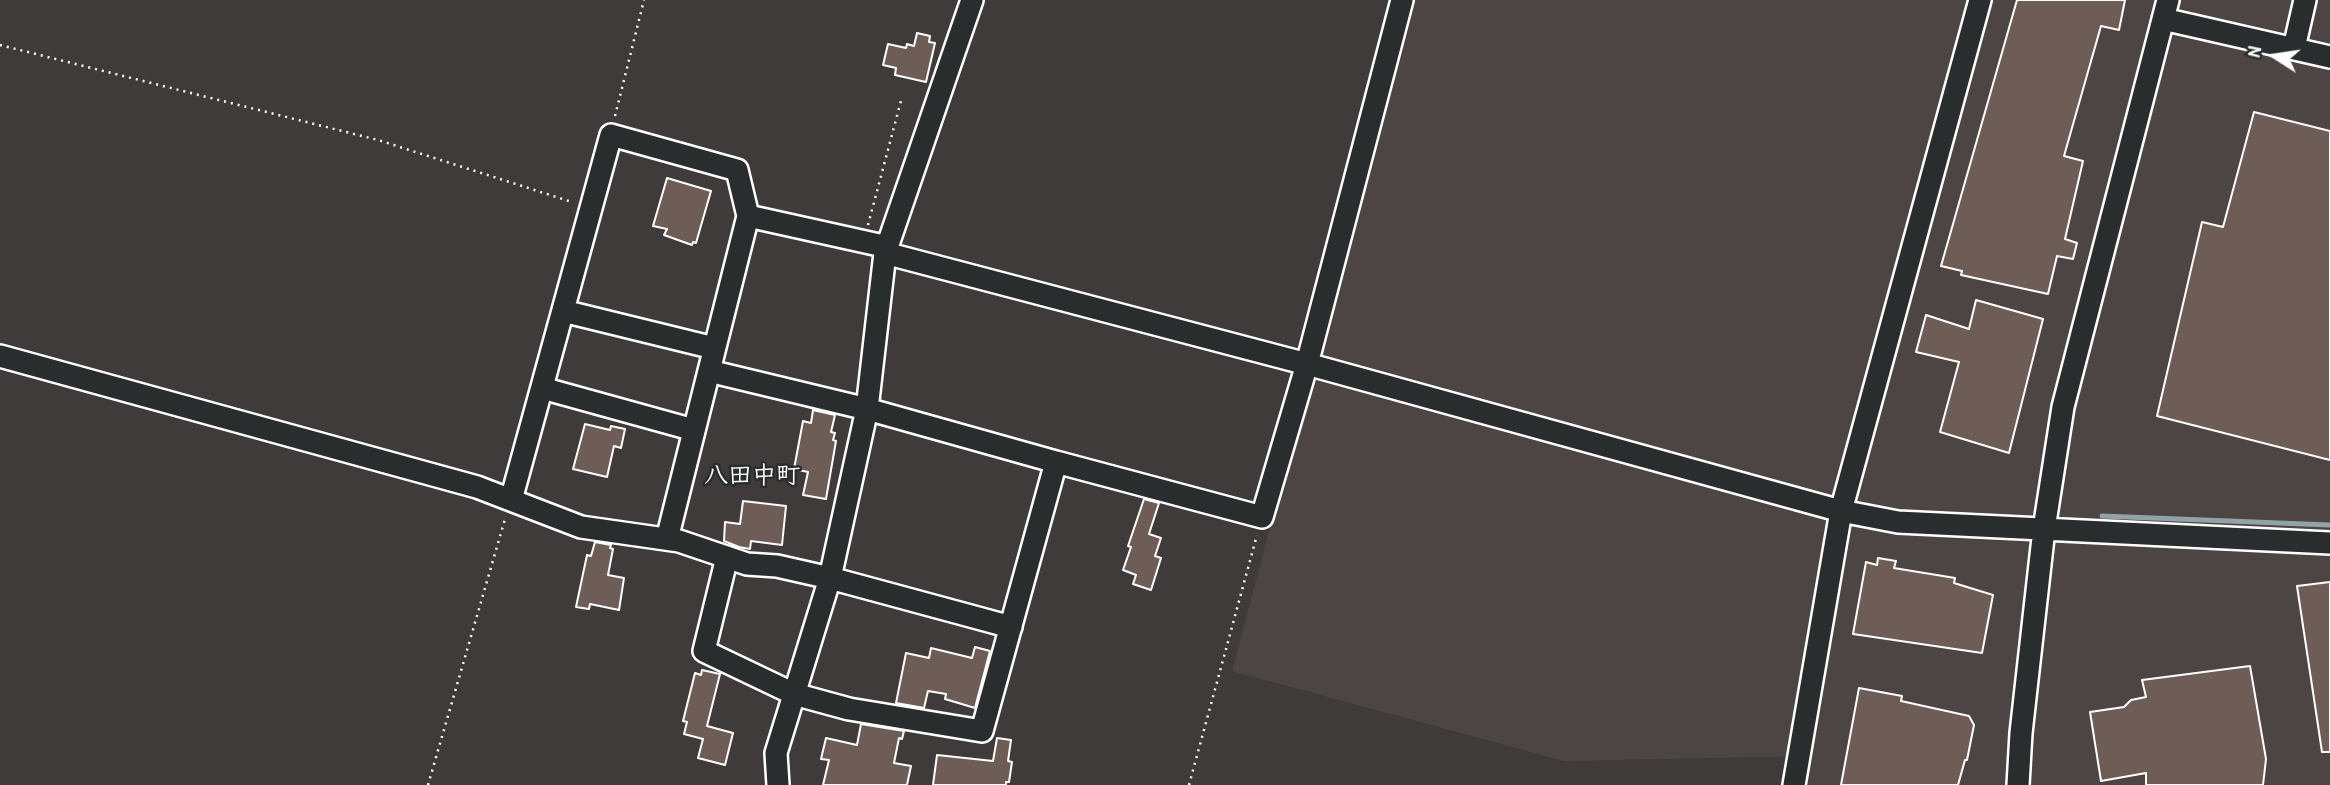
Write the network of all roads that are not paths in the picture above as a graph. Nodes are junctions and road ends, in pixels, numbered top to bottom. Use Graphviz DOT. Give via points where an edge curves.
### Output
graph roads {
  1 [pos="972,0"];
  2 [pos="1402,0"];
  3 [pos="1980,0"];
  4 [pos="2305,0"];
  5 [pos="2165,10"];
  6 [pos="2294,48"];
  7 [pos="2330,57"];
  8 [pos="748,216"];
  9 [pos="886,250"];
  10 [pos="563,311"];
  11 [pos="714,348"];
  12 [pos="0,356"];
  13 [pos="1307,365"];
  14 [pos="709,371"];
  15 [pos="542,388"];
  16 [pos="867,409"];
  17 [pos="694,430"];
  18 [pos="1056,462"];
  19 [pos="511,500"];
  20 [pos="1841,511"];
  21 [pos="2044,529"];
  22 [pos="667,539"];
  23 [pos="2330,543"];
  24 [pos="727,557"];
  25 [pos="830,578"];
  26 [pos="1011,627"];
  27 [pos="794,694"];
  28 [pos="778,785"];
  29 [pos="1794,785"];
  30 [pos="2018,785"];
  1 -- 9 [label="street"];
  2 -- 13 [label="street"];
  3 -- 20 [label="street"];
  4 -- 6 [label="street"];
  5 -- 6 [label="street"];
  5 -- 21 [label="street" via="2063,407"];
  6 -- 7 [label="street"];
  8 -- 9 [label="street"];
  8 -- 10 [label="street" via="737,170 611,135"];
  8 -- 11 [label="street"];
  9 -- 13 [label="street"];
  9 -- 16 [label="street"];
  10 -- 11 [label="street"];
  10 -- 15 [label="street"];
  11 -- 14 [label="street"];
  12 -- 19 [label="street"];
  13 -- 18 [label="street" via="1262,517"];
  13 -- 20 [label="street"];
  14 -- 16 [label="street"];
  14 -- 17 [label="street"];
  15 -- 17 [label="street"];
  15 -- 19 [label="street"];
  16 -- 18 [label="street"];
  16 -- 25 [label="street"];
  17 -- 22 [label="street"];
  18 -- 26 [label="street"];
  19 -- 22 [label="street" via="581,527"];
  20 -- 21 [label="street" via="1898,522"];
  20 -- 29 [label="street"];
  21 -- 23 [label="street"];
  21 -- 30 [label="street"];
  22 -- 24 [label="street"];
  24 -- 25 [label="street"];
  24 -- 27 [label="street" via="704,651"];
  25 -- 26 [label="street"];
  25 -- 27 [label="street"];
  26 -- 27 [label="street" via="982,731 849,709"];
  27 -- 28 [label="street" via="776,753"];
}
